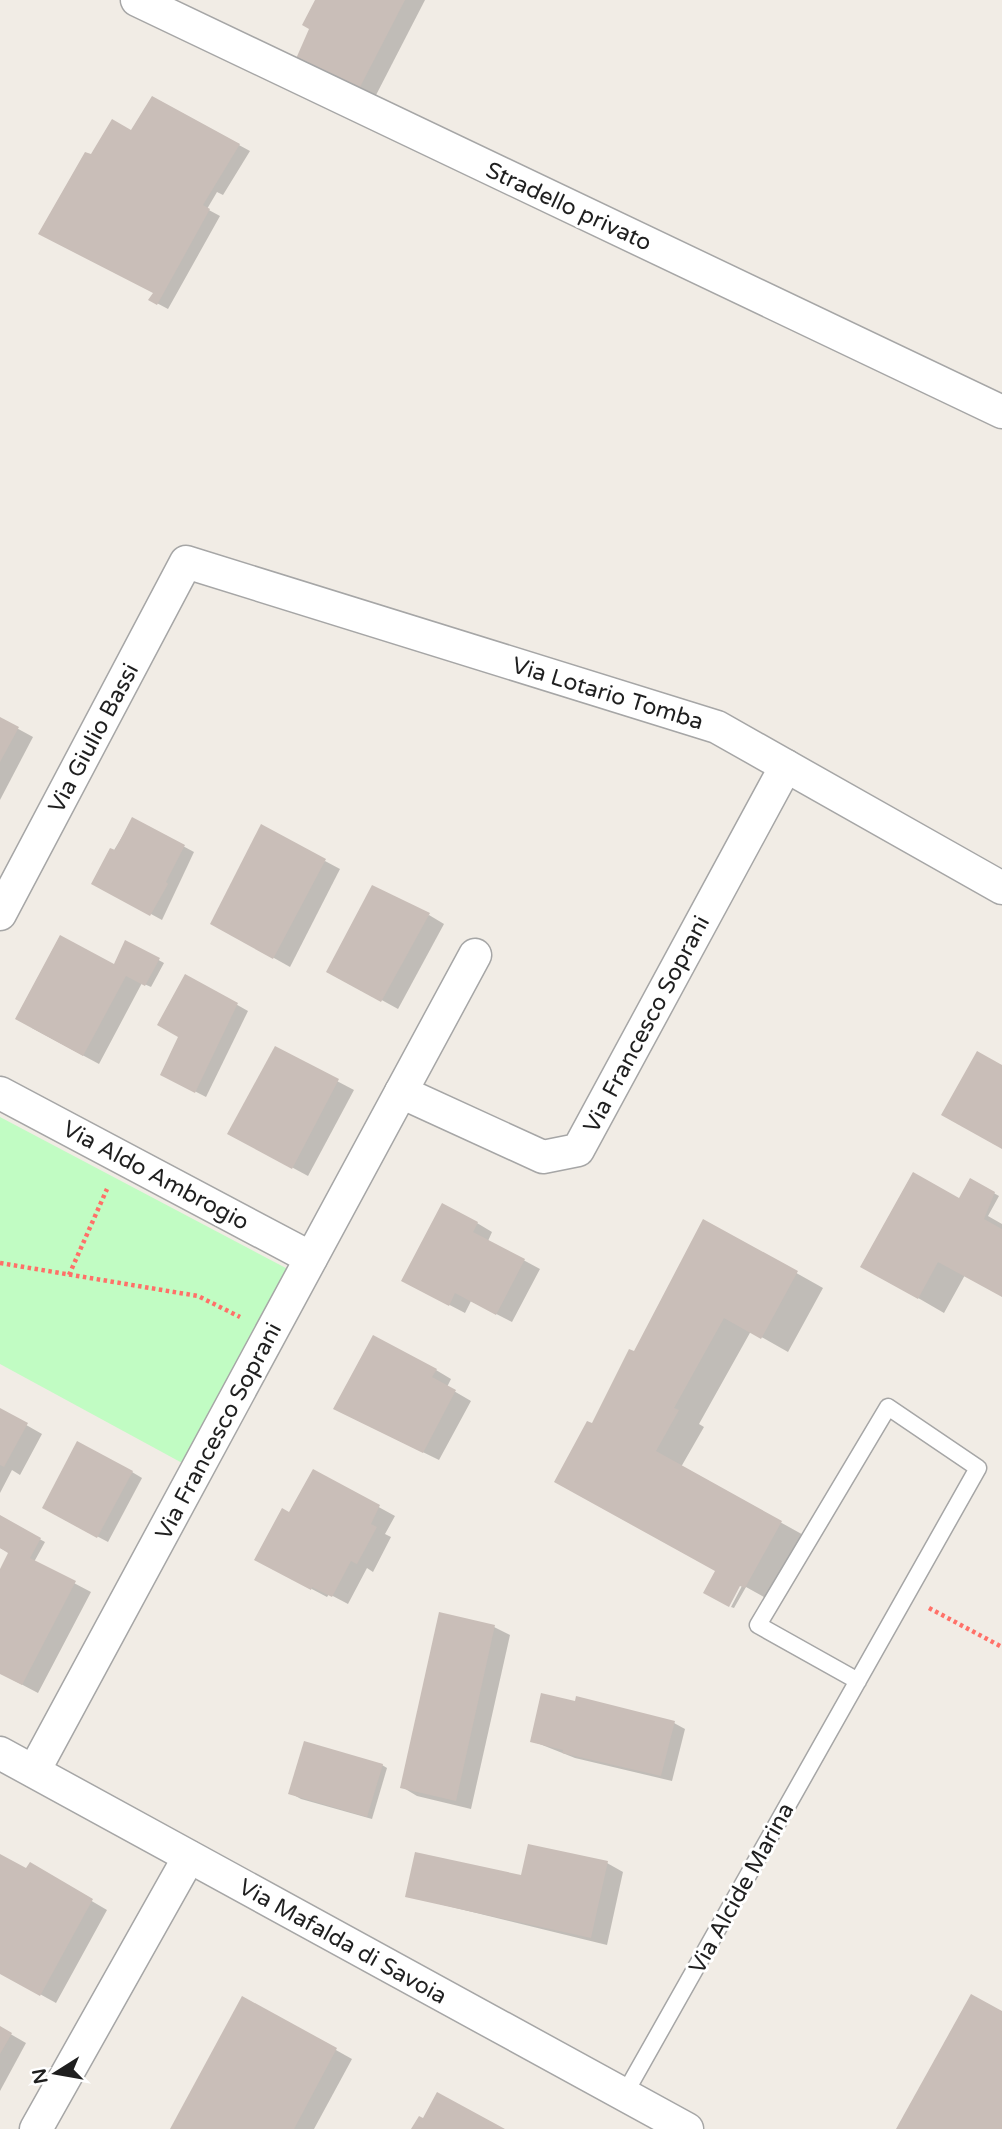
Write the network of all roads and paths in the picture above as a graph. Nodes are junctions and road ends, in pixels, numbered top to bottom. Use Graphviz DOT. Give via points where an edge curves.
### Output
graph roads {
  1 [pos="137,0"];
  2 [pos="1002,412"];
  3 [pos="186,562"];
  4 [pos="786,766"];
  5 [pos="1002,888"];
  6 [pos="0,914"];
  7 [pos="475,955"];
  8 [pos="401,1092"];
  9 [pos="0,1093"];
  10 [pos="110,1183"];
  11 [pos="312,1258"];
  12 [pos="0,1263"];
  13 [pos="69,1275"];
  14 [pos="242,1318"];
  15 [pos="906,1596"];
  16 [pos="1002,1647"];
  17 [pos="858,1681"];
  18 [pos="0,1753"];
  19 [pos="34,1771"];
  20 [pos="189,1857"];
  21 [pos="624,2095"];
  22 [pos="36,2129"];
  23 [pos="687,2129"];
  1 -- 2 [label="street, Stradello privato"];
  3 -- 4 [label="street, Via Lotario Tomba" via="717,727"];
  3 -- 6 [label="street, Via Giulio Bassi"];
  4 -- 5 [label="street, Via Lotario Tomba"];
  4 -- 8 [label="street, Via Francesco Soprani" via="578,1150 543,1157"];
  7 -- 8 [label="street, Via Francesco Soprani"];
  8 -- 11 [label="street, Via Francesco Soprani"];
  9 -- 11 [label="street, Via Aldo Ambrogio"];
  10 -- 13 [label="path"];
  11 -- 19 [label="street, Via Francesco Soprani"];
  12 -- 13 [label="path"];
  13 -- 14 [label="path" via="198,1296"];
  15 -- 16 [label="path"];
  15 -- 17 [label="lane, Via Alcide Marina"];
  15 -- 17 [label="lane, Via Alcide Marina" via="978,1468 887,1407 758,1625"];
  17 -- 21 [label="lane, Via Alcide Marina"];
  18 -- 19 [label="street, Via Mafalda di Savoia"];
  19 -- 20 [label="street, Via Mafalda di Savoia"];
  20 -- 21 [label="street, Via Mafalda di Savoia"];
  20 -- 22 [label="street"];
  21 -- 23 [label="street, Via Mafalda di Savoia"];
}
